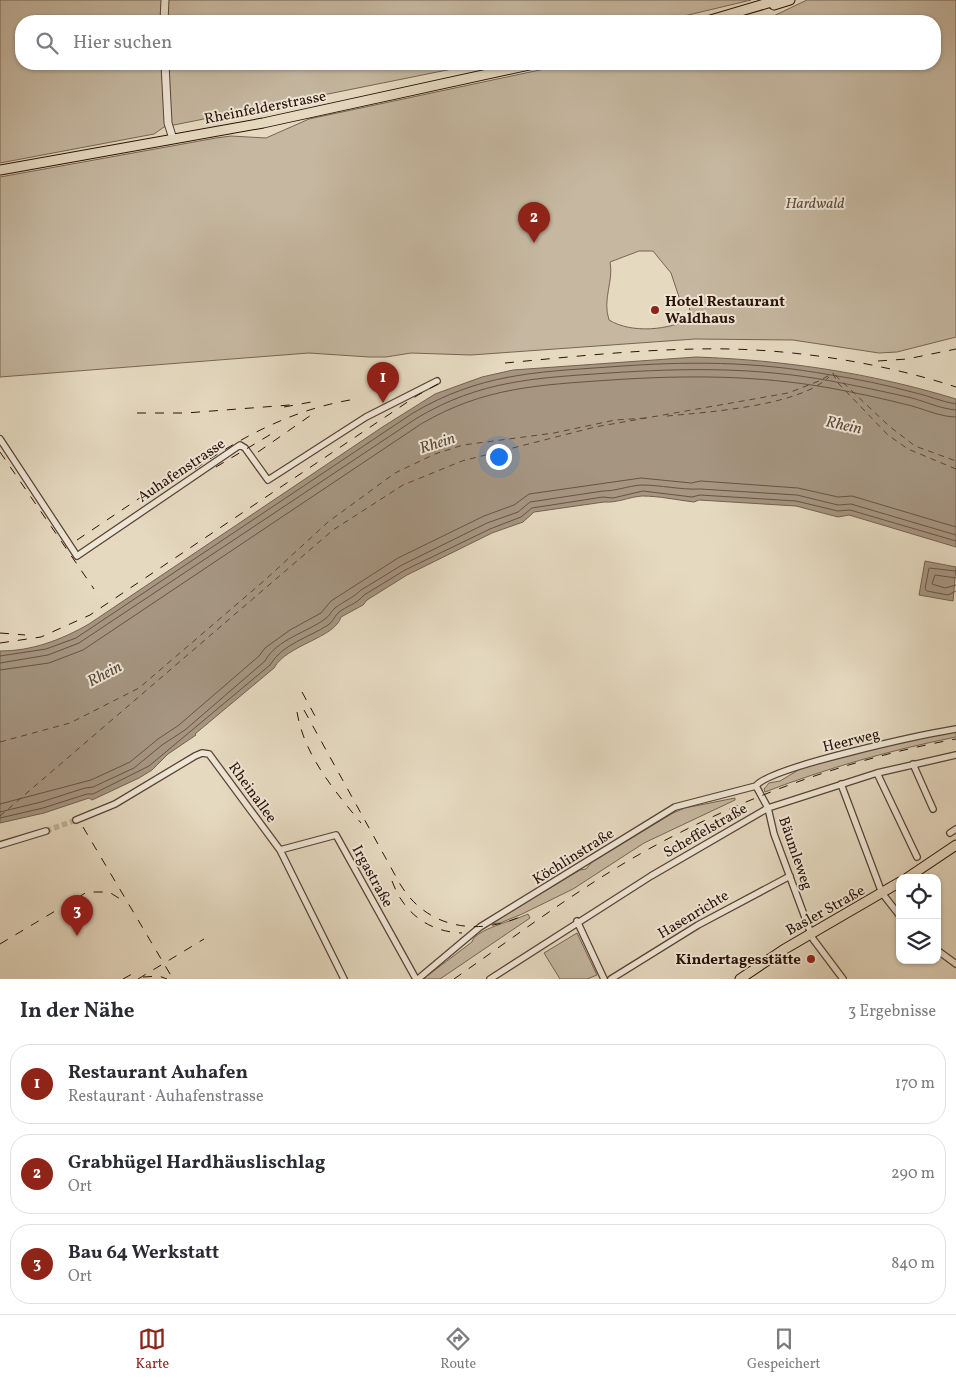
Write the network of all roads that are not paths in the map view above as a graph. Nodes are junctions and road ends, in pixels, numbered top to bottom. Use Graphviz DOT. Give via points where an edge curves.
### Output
graph roads {
  1 [pos="165,0"];
  2 [pos="778,0"];
  3 [pos="790,0"];
  4 [pos="164,15"];
  5 [pos="727,15"];
  6 [pos="743,15"];
  7 [pos="165,70"];
  8 [pos="486,70"];
  9 [pos="506,70"];
  10 [pos="172,136"];
  11 [pos="0,165"];
  12 [pos="0,170"];
  13 [pos="437,381"];
  14 [pos="0,439"];
  15 [pos="956,729"];
  16 [pos="956,755"];
  17 [pos="913,764"];
  18 [pos="877,773"];
  19 [pos="841,784"];
  20 [pos="757,787"];
  21 [pos="768,808"];
  22 [pos="933,810"];
  23 [pos="76,820"];
  24 [pos="956,829"];
  25 [pos="46,831"];
  26 [pos="950,832"];
  27 [pos="0,845"];
  28 [pos="956,845"];
  29 [pos="280,850"];
  30 [pos="917,857"];
  31 [pos="913,874"];
  32 [pos="790,876"];
  33 [pos="896,884"];
  34 [pos="882,893"];
  35 [pos="896,911"];
  36 [pos="577,922"];
  37 [pos="811,933"];
  38 [pos="941,953"];
  39 [pos="956,964"];
  40 [pos="344,979"];
  41 [pos="417,979"];
  42 [pos="490,979"];
  43 [pos="604,979"];
  44 [pos="611,979"];
  45 [pos="740,979"];
  46 [pos="843,979"];
  1 -- 4 [label="street"];
  2 -- 5 [label="main road"];
  3 -- 6 [label="main road"];
  7 -- 10 [label="street"];
  8 -- 10 [label="main road, Rheinfelderstrasse"];
  9 -- 10 [label="main road, Rheinfelderstrasse" via="285,118"];
  10 -- 11 [label="main road, Rheinfelderstrasse"];
  10 -- 12 [label="main road, Rheinfelderstrasse"];
  13 -- 14 [label="street, Auhafenstrasse" via="366,417 268,480 240,445 77,556"];
  15 -- 20 [label="street, Heerweg" via="839,755 758,782"];
  16 -- 17 [label="street, Scheffelstraße"];
  17 -- 18 [label="street, Scheffelstraße"];
  17 -- 22 [label="street"];
  18 -- 19 [label="street, Scheffelstraße"];
  18 -- 30 [label="street"];
  19 -- 21 [label="street, Scheffelstraße"];
  19 -- 34 [label="street"];
  20 -- 21 [label="street"];
  20 -- 41 [label="street, Köchlinstraße" via="675,807 485,924"];
  21 -- 32 [label="street, Bäumleweg"];
  21 -- 36 [label="street, Scheffelstraße"];
  23 -- 29 [label="street, Rheinallee" via="115,804 205,753 213,757"];
  24 -- 26 [label="street"];
  25 -- 27 [label="street"];
  28 -- 31 [label="main road"];
  29 -- 40 [label="street, Rheinallee"];
  29 -- 41 [label="street, Irgastraße" via="336,835"];
  32 -- 37 [label="street, Bäumleweg"];
  32 -- 44 [label="street, Hasenrichte" via="698,925"];
  33 -- 34 [label="main road, Basler Straße"];
  34 -- 35 [label="street"];
  34 -- 37 [label="main road, Basler Straße"];
  36 -- 42 [label="street, Scheffelstraße"];
  36 -- 43 [label="street"];
  37 -- 45 [label="main road, Basler Straße"];
  37 -- 46 [label="street, Bäumleweg"];
  38 -- 39 [label="street"];
}
